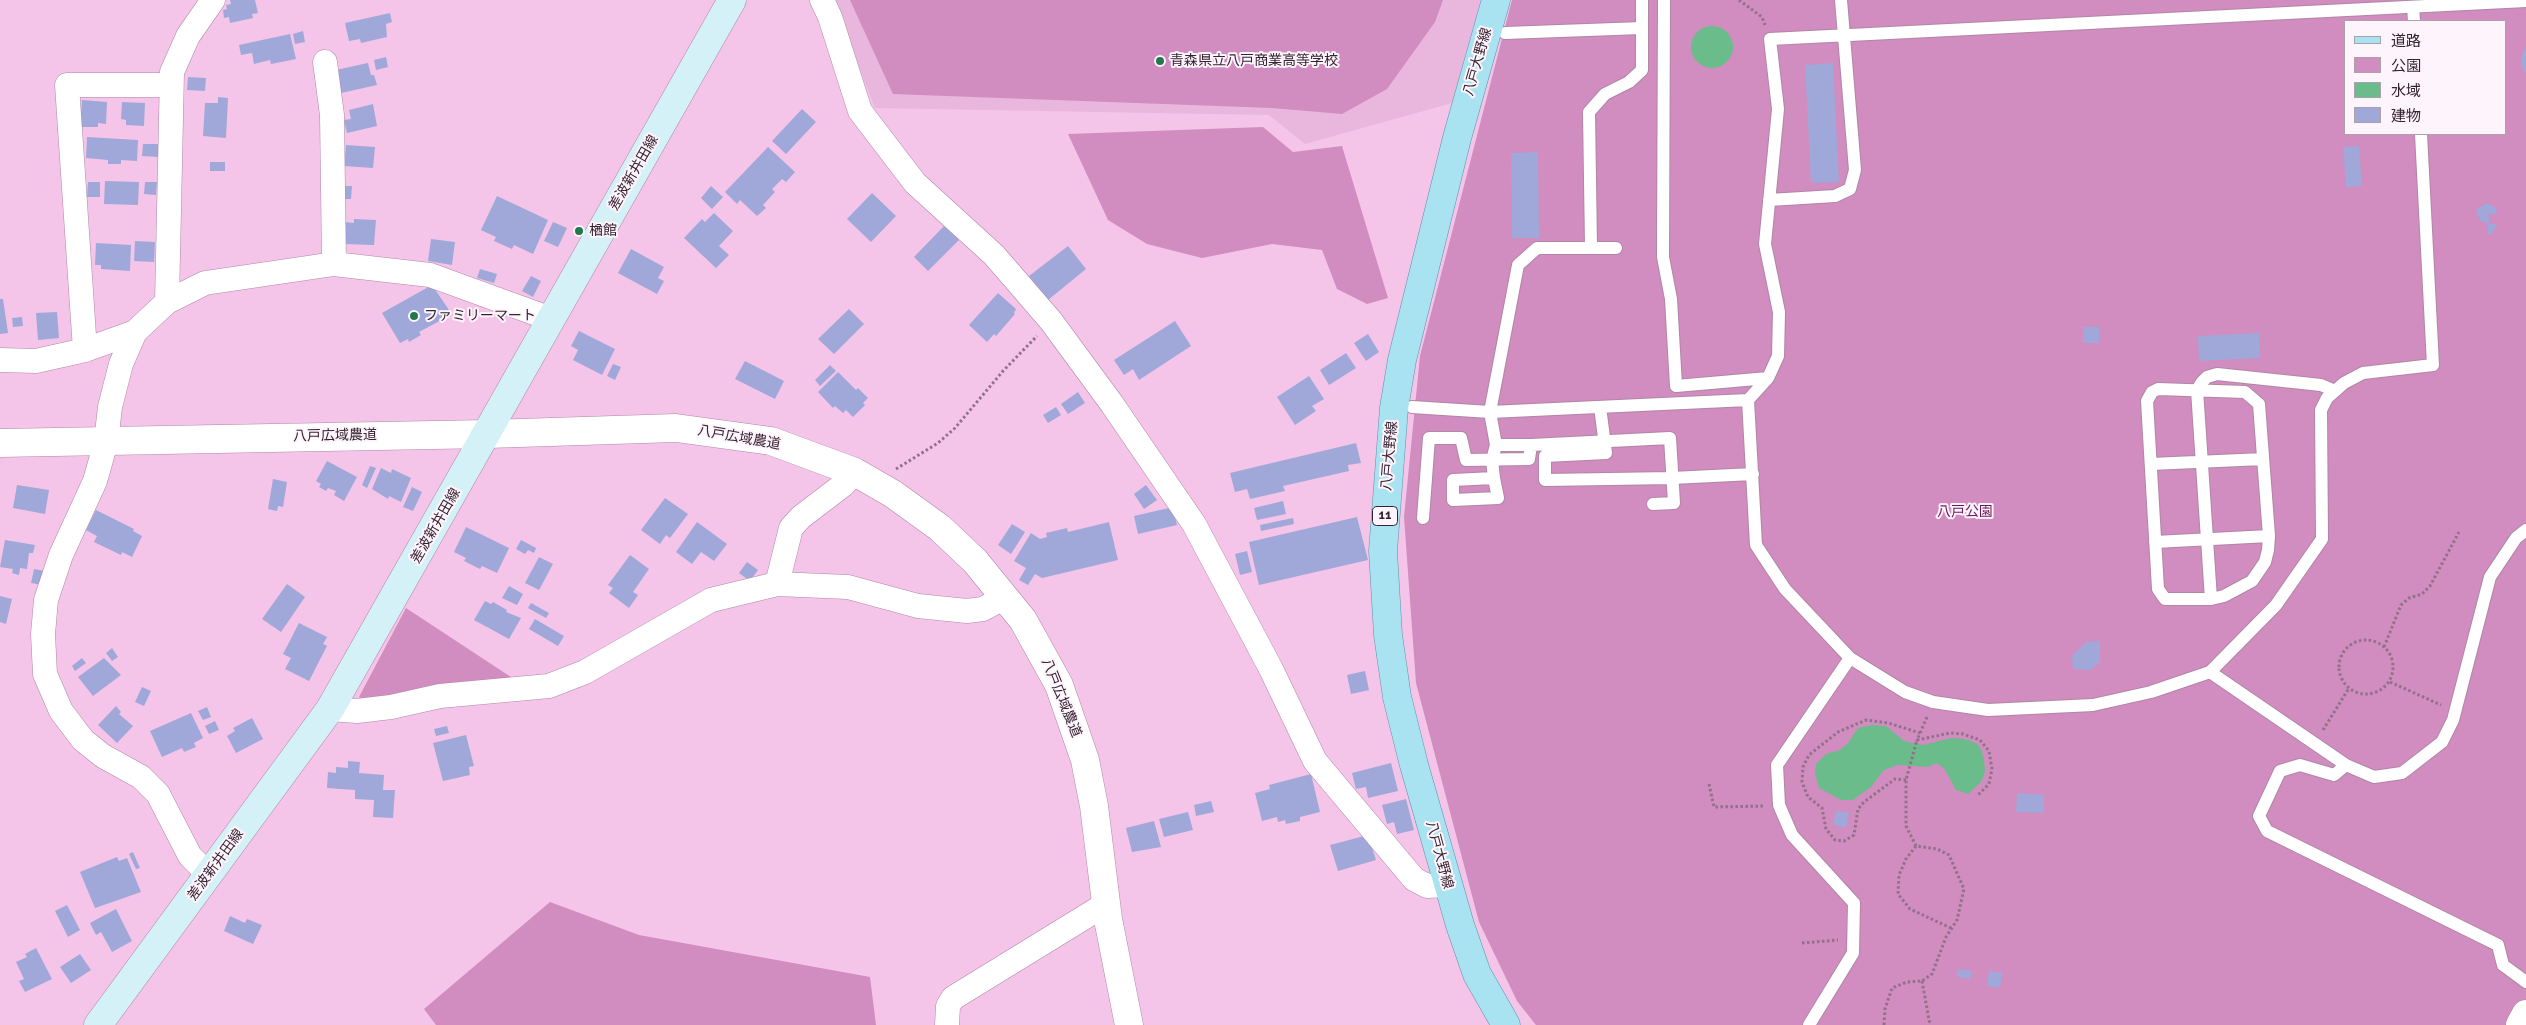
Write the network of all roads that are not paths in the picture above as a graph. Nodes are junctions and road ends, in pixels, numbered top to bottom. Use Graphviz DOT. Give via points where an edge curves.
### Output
graph roads {
  1 [pos="213,0"];
  2 [pos="732,0"];
  3 [pos="822,0"];
  4 [pos="1496,0"];
  5 [pos="1642,0"];
  6 [pos="1664,0"];
  7 [pos="1841,0"];
  8 [pos="2526,1"];
  9 [pos="2394,4"];
  10 [pos="2413,7"];
  11 [pos="2414,20"];
  12 [pos="1642,28"];
  13 [pos="1505,33"];
  14 [pos="1842,36"];
  15 [pos="325,62"];
  16 [pos="171,85"];
  17 [pos="2421,135"];
  18 [pos="1769,200"];
  19 [pos="1591,247"];
  20 [pos="1616,248"];
  21 [pos="334,264"];
  22 [pos="167,302"];
  23 [pos="551,319"];
  24 [pos="135,332"];
  25 [pos="85,350"];
  26 [pos="0,360"];
  27 [pos="1768,378"];
  28 [pos="2197,390"];
  29 [pos="2335,391"];
  30 [pos="1748,400"];
  31 [pos="1412,407"];
  32 [pos="1600,407"];
  33 [pos="1490,412"];
  34 [pos="488,434"];
  35 [pos="1603,441"];
  36 [pos="106,442"];
  37 [pos="0,443"];
  38 [pos="1496,445"];
  39 [pos="1531,445"];
  40 [pos="2264,459"];
  41 [pos="1492,460"];
  42 [pos="2202,462"];
  43 [pos="2151,464"];
  44 [pos="855,472"];
  45 [pos="1753,474"];
  46 [pos="1494,478"];
  47 [pos="1672,478"];
  48 [pos="1652,504"];
  49 [pos="1423,518"];
  50 [pos="2526,530"];
  51 [pos="2269,536"];
  52 [pos="2207,539"];
  53 [pos="2155,542"];
  54 [pos="777,584"];
  55 [pos="1005,597"];
  56 [pos="2211,599"];
  57 [pos="1850,658"];
  58 [pos="2210,672"];
  59 [pos="330,709"];
  60 [pos="2346,765"];
  61 [pos="209,875"];
  62 [pos="1446,885"];
  63 [pos="1106,904"];
  64 [pos="2526,982"];
  65 [pos="2526,1014"];
  66 [pos="98,1025"];
  67 [pos="947,1025"];
  68 [pos="1129,1025"];
  69 [pos="1506,1025"];
  70 [pos="1809,1025"];
  71 [pos="2520,1025"];
  1 -- 16 [label="street" via="188,36 172,72"];
  2 -- 23 [label="main road, 差波新井田線"];
  3 -- 62 [label="street" via="860,111 915,183 994,255 1051,321 1112,404 1194,524 1271,669 1315,761 1414,879 1427,886"];
  4 -- 62 [label="main road, 八戸大野線 / 11" via="1457,138 1402,360 1394,408 1383,550 1388,635 1397,697"];
  5 -- 12 [label="lane"];
  6 -- 27 [label="lane" via="1663,257 1671,299 1676,386"];
  7 -- 14 [label="lane"];
  8 -- 10 [label="lane"];
  9 -- 10 [label="lane"];
  9 -- 14 [label="lane"];
  10 -- 11 [label="lane"];
  12 -- 13 [label="lane"];
  12 -- 19 [label="lane" via="1642,70 1629,82 1605,94 1590,112"];
  14 -- 18 [label="lane" via="1770,40 1778,109"];
  14 -- 18 [label="lane" via="1855,170 1850,189 1835,196"];
  15 -- 21 [label="street" via="332,115"];
  16 -- 22 [label="street"];
  16 -- 25 [label="street" via="66,85"];
  17 -- 29 [label="lane" via="2433,365 2363,374"];
  18 -- 27 [label="lane" via="1764,244 1779,312 1778,356"];
  19 -- 20 [label="lane"];
  19 -- 33 [label="lane" via="1537,248 1518,264"];
  21 -- 22 [label="street" via="205,283"];
  21 -- 23 [label="street" via="430,275"];
  22 -- 24 [label="street"];
  23 -- 34 [label="main road, 差波新井田線"];
  24 -- 25 [label="street"];
  24 -- 36 [label="street" via="121,364 110,407"];
  25 -- 26 [label="street" via="36,361"];
  27 -- 30 [label="lane"];
  28 -- 29 [label="lane" via="2207,377 2217,374 2320,385"];
  28 -- 40 [label="lane" via="2245,392 2255,398 2261,412"];
  28 -- 42 [label="lane"];
  28 -- 43 [label="lane" via="2158,389 2149,395"];
  29 -- 58 [label="lane" via="2321,410 2322,539 2276,605"];
  30 -- 32 [label="lane"];
  30 -- 45 [label="lane"];
  31 -- 33 [label="lane"];
  32 -- 33 [label="lane"];
  32 -- 35 [label="lane"];
  33 -- 38 [label="lane"];
  34 -- 36 [label="street, 八戸広域農道"];
  34 -- 44 [label="street, 八戸広域農道" via="676,428 771,441"];
  34 -- 59 [label="main road, 差波新井田線"];
  35 -- 39 [label="lane"];
  35 -- 47 [label="lane" via="1670,438"];
  35 -- 47 [label="lane" via="1606,453 1545,456 1544,480"];
  36 -- 37 [label="street, 八戸広域農道"];
  36 -- 61 [label="street" via="95,481 61,554 46,600 43,634 45,674 61,711 83,740 103,756 141,777 158,794 190,856"];
  38 -- 39 [label="lane"];
  38 -- 41 [label="lane"];
  39 -- 41 [label="lane" via="1529,459"];
  40 -- 42 [label="lane"];
  40 -- 51 [label="lane"];
  41 -- 46 [label="lane"];
  41 -- 49 [label="lane" via="1466,460 1461,438 1429,438"];
  42 -- 43 [label="lane"];
  42 -- 52 [label="lane"];
  43 -- 53 [label="lane"];
  44 -- 54 [label="street" via="791,528"];
  44 -- 55 [label="street, 八戸広域農道" via="940,528 975,561"];
  45 -- 47 [label="lane"];
  45 -- 57 [label="lane" via="1756,545 1785,589"];
  47 -- 48 [label="lane" via="1674,503"];
  50 -- 60 [label="lane" via="2516,538 2490,577 2455,711 2442,742 2402,773 2374,777"];
  51 -- 52 [label="lane"];
  51 -- 56 [label="lane" via="2266,562 2252,581 2247,586"];
  52 -- 53 [label="lane"];
  52 -- 56 [label="lane"];
  53 -- 56 [label="lane" via="2158,589 2162,596 2173,600"];
  54 -- 55 [label="street" via="848,587 918,606 967,611 984,609"];
  54 -- 59 [label="street" via="711,600 585,672 550,686 440,696 391,708"];
  55 -- 63 [label="street, 八戸広域農道" via="1043,652 1060,685 1074,724 1094,806"];
  57 -- 58 [label="lane" via="1905,692 1933,702 1988,710 2093,705 2151,692"];
  57 -- 70 [label="lane" via="1777,765 1779,805 1792,835 1854,903 1854,953"];
  58 -- 60 [label="lane"];
  59 -- 61 [label="main road, 差波新井田線"];
  60 -- 64 [label="lane" via="2334,775 2300,765 2280,771 2259,816 2267,831 2498,945 2503,965"];
  61 -- 66 [label="main road, 差波新井田線"];
  62 -- 69 [label="main road, 八戸大野線 / 11" via="1477,974"];
  63 -- 67 [label="street" via="953,998 948,1006"];
  63 -- 68 [label="street, 八戸広域農道"];
  65 -- 71 [label="street"];
}
